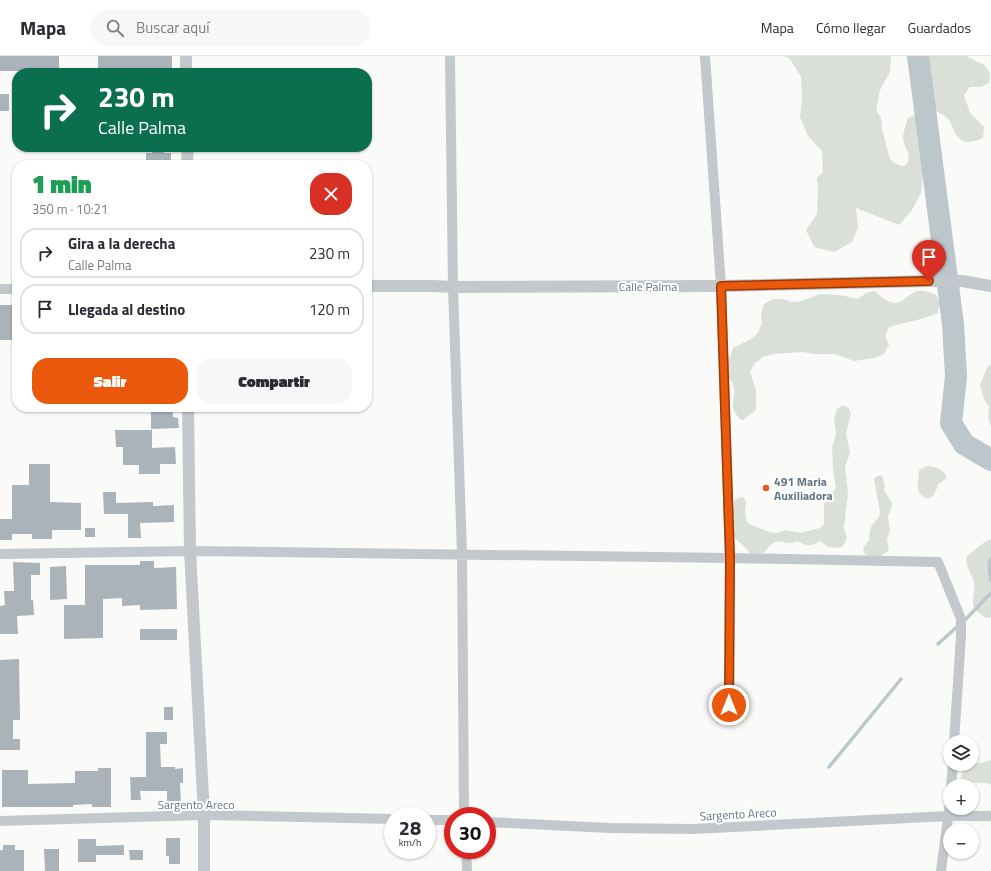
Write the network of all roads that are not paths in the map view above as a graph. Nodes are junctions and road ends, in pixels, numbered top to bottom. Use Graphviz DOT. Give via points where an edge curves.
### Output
graph roads {
  1 [pos="186,56"];
  2 [pos="450,56"];
  3 [pos="705,56"];
  4 [pos="186,68"];
  5 [pos="372,286"];
  6 [pos="721,286"];
  7 [pos="991,286"];
  8 [pos="453,287"];
  9 [pos="0,289"];
  10 [pos="12,289"];
  11 [pos="188,412"];
  12 [pos="190,551"];
  13 [pos="0,554"];
  14 [pos="462,554"];
  15 [pos="730,558"];
  16 [pos="729,719"];
  17 [pos="954,735"];
  18 [pos="464,807"];
  19 [pos="204,816"];
  20 [pos="949,816"];
  21 [pos="991,816"];
  22 [pos="384,819"];
  23 [pos="0,821"];
  24 [pos="496,822"];
  25 [pos="466,859"];
  26 [pos="204,871"];
  27 [pos="467,871"];
  28 [pos="941,871"];
  1 -- 4 [label="street"];
  2 -- 8 [label="street"];
  3 -- 6 [label="street"];
  5 -- 8 [label="street, Calle Palma"];
  6 -- 7 [label="street, Calle Palma" via="962,281"];
  6 -- 8 [label="street, Calle Palma"];
  6 -- 15 [label="street"];
  8 -- 14 [label="street"];
  9 -- 10 [label="street"];
  11 -- 12 [label="street"];
  12 -- 13 [label="street"];
  12 -- 14 [label="street"];
  12 -- 19 [label="street"];
  14 -- 15 [label="street"];
  14 -- 18 [label="street"];
  15 -- 16 [label="street"];
  15 -- 17 [label="street" via="938,562 961,619"];
  19 -- 22 [label="street, Sargento Areco"];
  19 -- 23 [label="street, Sargento Areco"];
  19 -- 26 [label="street"];
  20 -- 21 [label="street, Sargento Areco"];
  20 -- 24 [label="street, Sargento Areco" via="693,829"];
  20 -- 28 [label="street"];
  25 -- 27 [label="street"];
}
